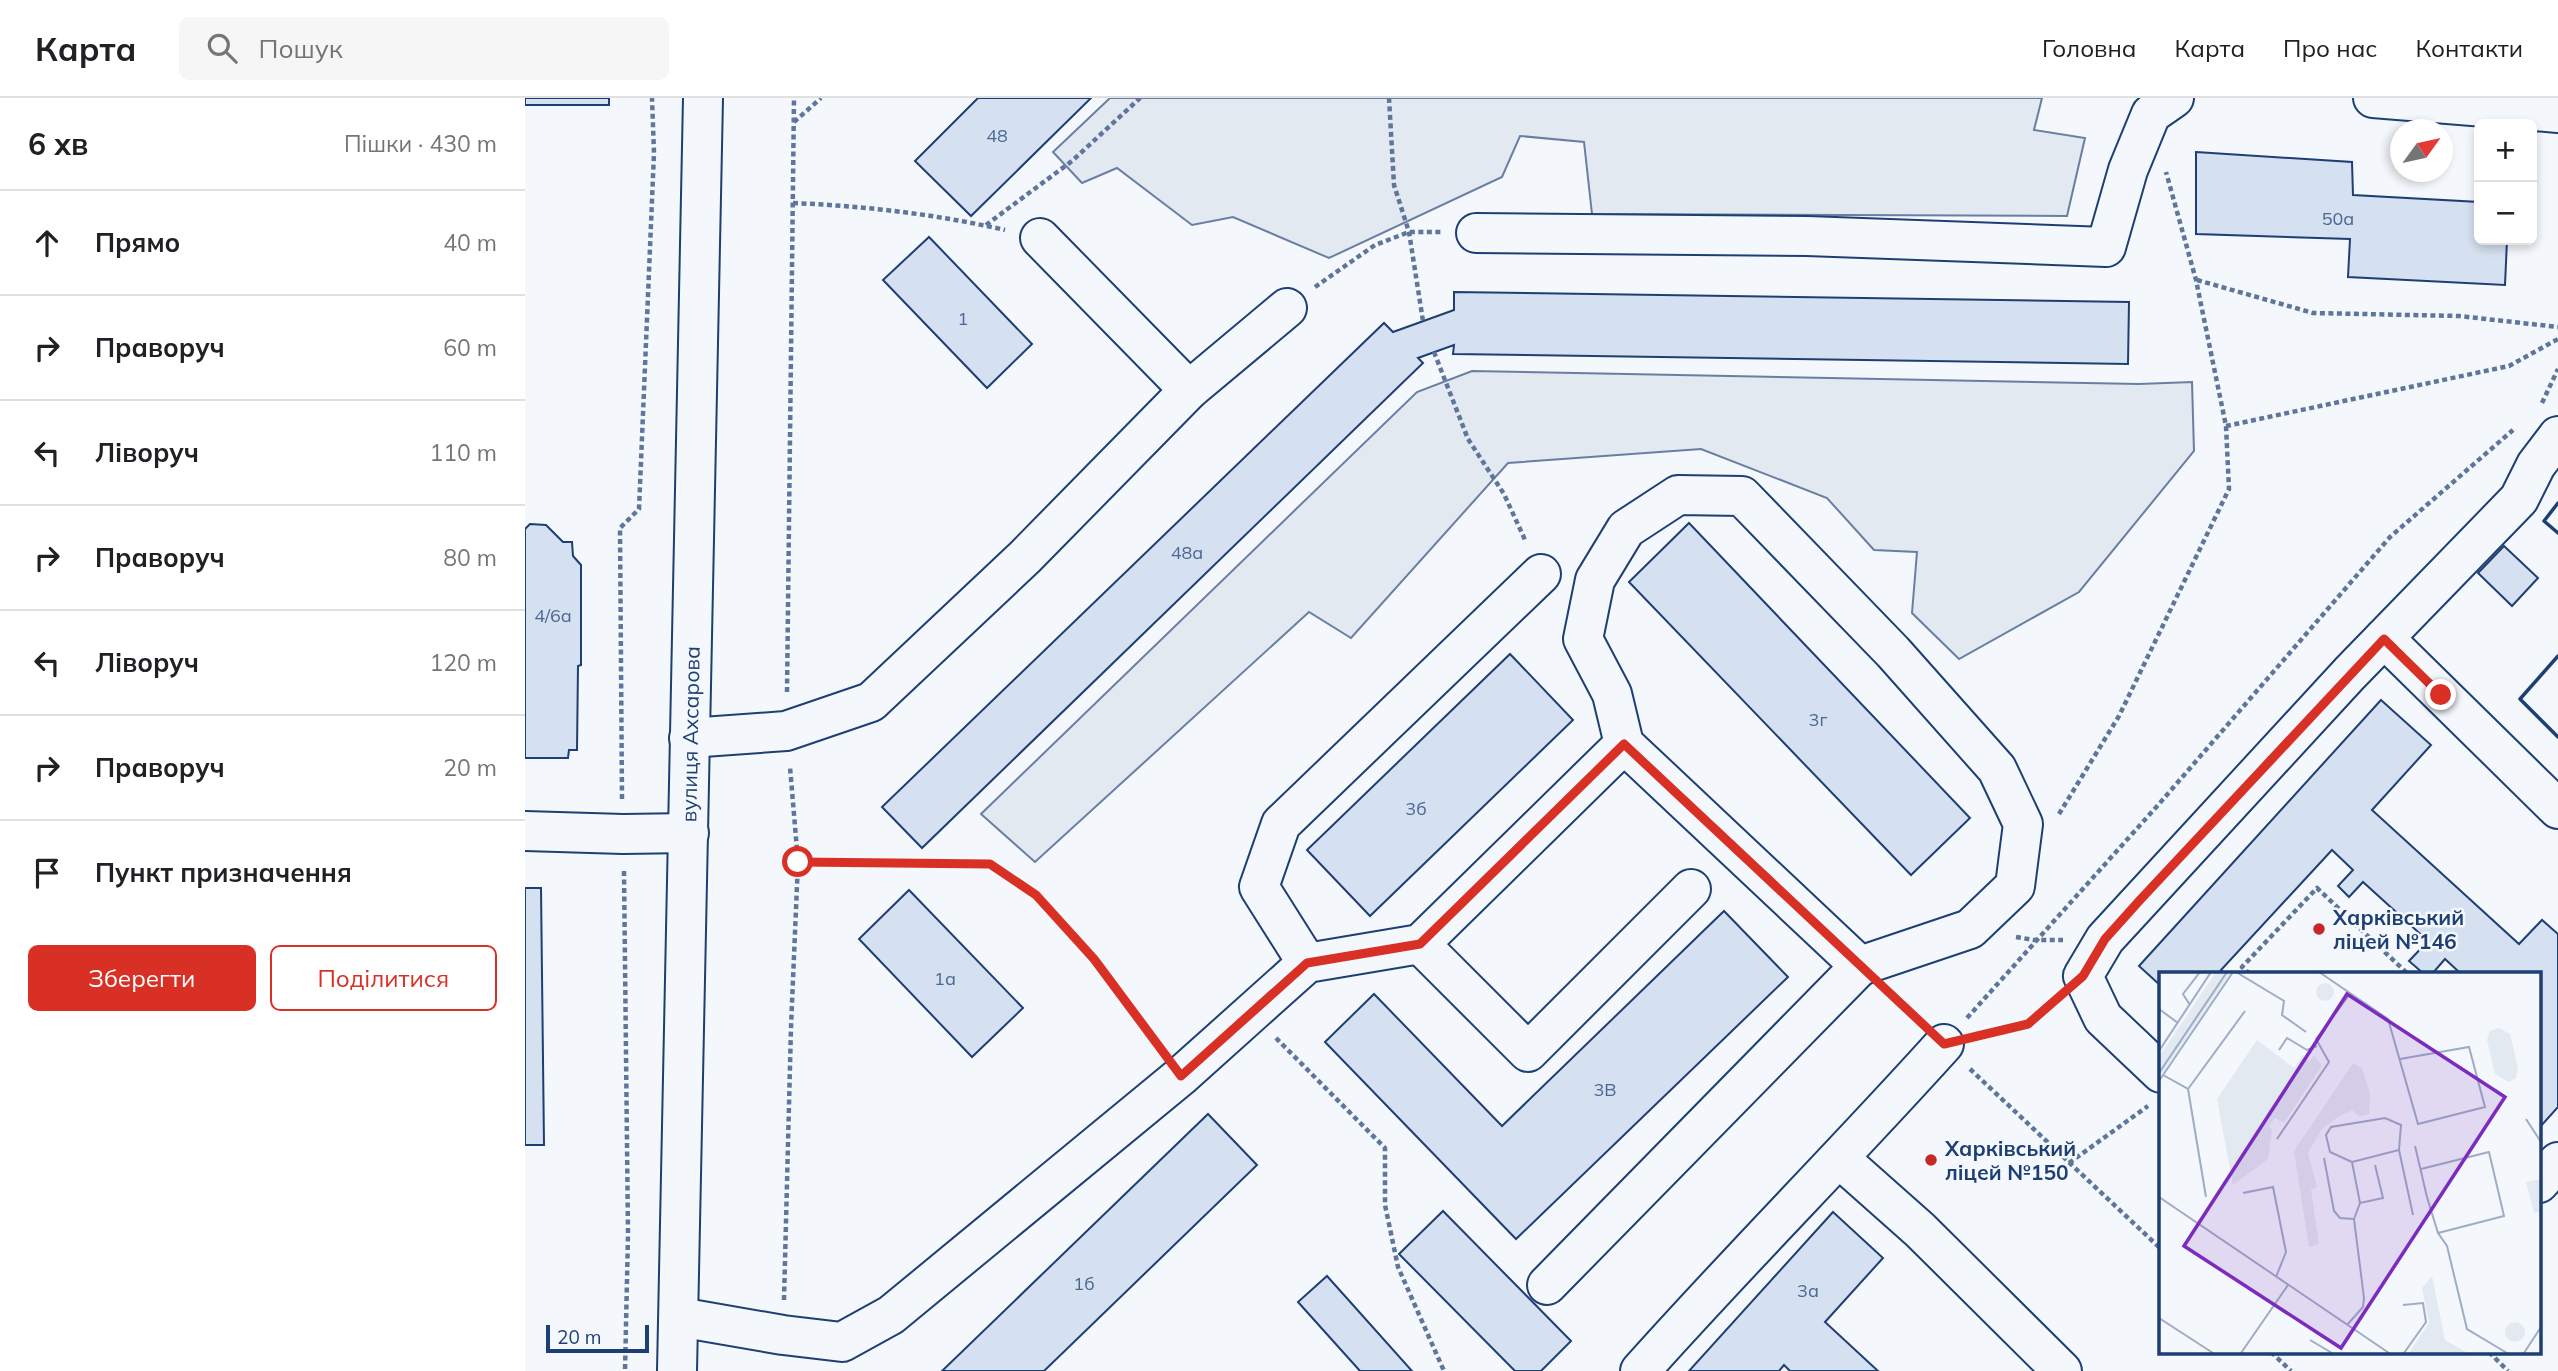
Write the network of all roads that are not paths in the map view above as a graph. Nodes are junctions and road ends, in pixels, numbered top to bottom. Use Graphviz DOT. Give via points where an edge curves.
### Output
graph roads {
  1 [pos="703,98"];
  2 [pos="2373,98"];
  3 [pos="2150,103"];
  4 [pos="2558,113"];
  5 [pos="1476,233"];
  6 [pos="1040,238"];
  7 [pos="1287,308"];
  8 [pos="1189,390"];
  9 [pos="2549,421"];
  10 [pos="1541,574"];
  11 [pos="2384,639"];
  12 [pos="689,738"];
  13 [pos="1624,744"];
  14 [pos="2558,809"];
  15 [pos="525,831"];
  16 [pos="689,833"];
  17 [pos="1691,889"];
  18 [pos="1420,944"];
  19 [pos="1307,963"];
  20 [pos="1860,965"];
  21 [pos="1944,1044"];
  22 [pos="2155,1089"];
  23 [pos="1840,1159"];
  24 [pos="2558,1162"];
  25 [pos="2541,1181"];
  26 [pos="1547,1285"];
  27 [pos="679,1317"];
  28 [pos="677,1371"];
  29 [pos="1640,1371"];
  30 [pos="2062,1371"];
  1 -- 12 [label="street, вулиця Ахсарова"];
  2 -- 4 [label="street"];
  3 -- 5 [label="street" via="2106,247 1807,236"];
  6 -- 8 [label="street"];
  7 -- 8 [label="street"];
  8 -- 12 [label="street" via="1025,556 871,702 786,731"];
  9 -- 11 [label="street" via="2536,465 2519,499"];
  10 -- 19 [label="street" via="1281,824 1259,887"];
  11 -- 14 [label="street"];
  11 -- 22 [label="street" via="2105,939 2083,976 2103,1018"];
  12 -- 16 [label="street, вулиця Ахсарова"];
  13 -- 18 [label="street"];
  13 -- 20 [label="street"];
  13 -- 20 [label="street" via="1612,694 1583,639 1595,580 1626,529 1678,495 1742,496 1893,652 1997,769 2023,824 2015,886 1970,929"];
  15 -- 16 [label="street"];
  16 -- 27 [label="street, вулиця Ахсарова"];
  17 -- 18 [label="street" via="1528,1052"];
  18 -- 19 [label="street"];
  19 -- 27 [label="street" via="1181,1076 891,1315 842,1342"];
  20 -- 26 [label="street"];
  21 -- 23 [label="street"];
  23 -- 29 [label="street"];
  23 -- 30 [label="street" via="1920,1230"];
  24 -- 25 [label="street"];
  27 -- 28 [label="street, вулиця Ахсарова"];
}
